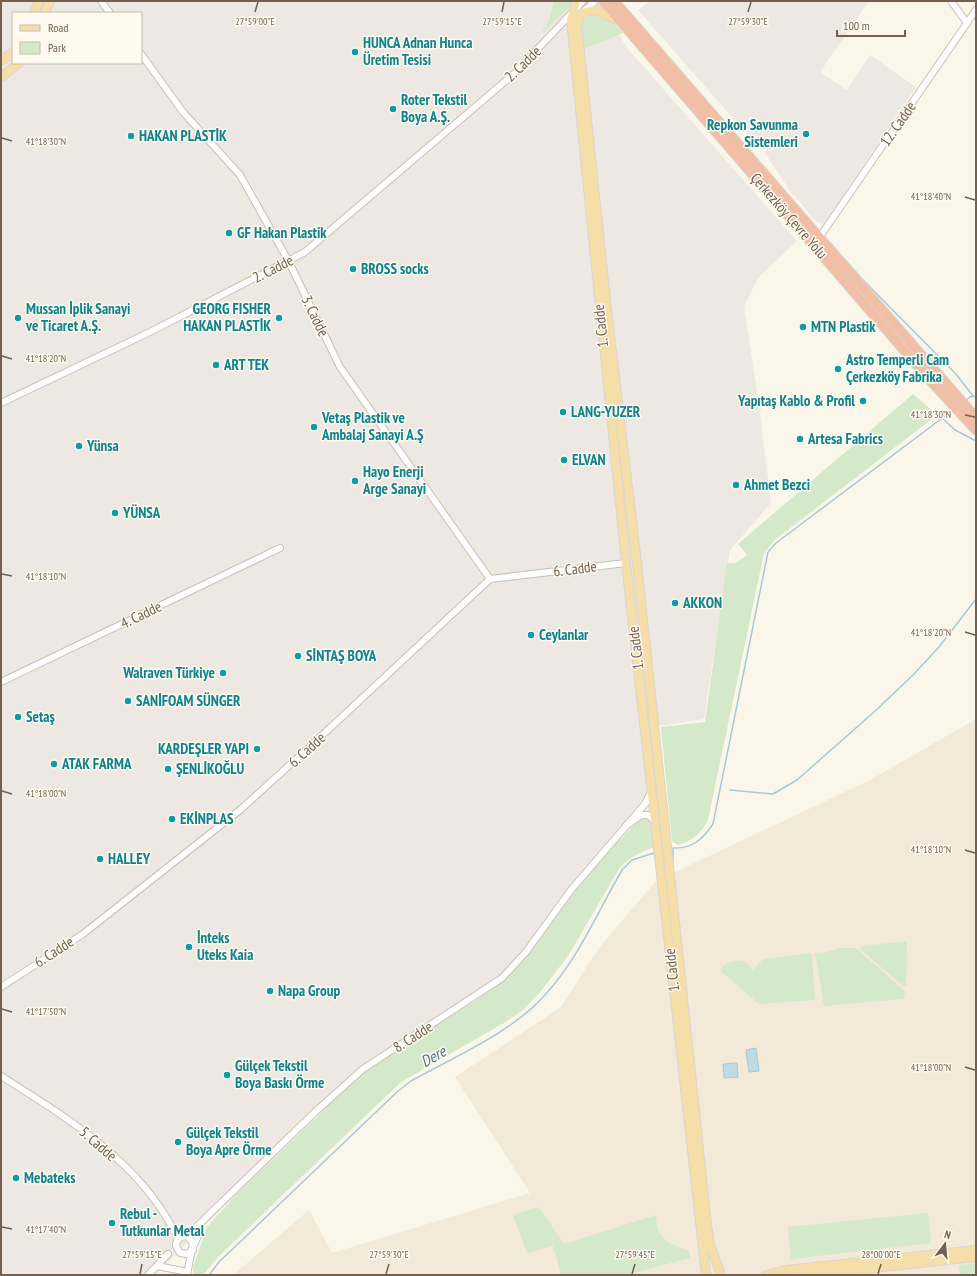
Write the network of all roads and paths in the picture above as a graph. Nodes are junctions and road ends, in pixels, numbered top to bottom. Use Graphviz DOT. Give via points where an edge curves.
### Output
graph roads {
  1 [pos="39,1"];
  2 [pos="50,1"];
  3 [pos="101,1"];
  4 [pos="583,1"];
  5 [pos="595,1"];
  6 [pos="603,1"];
  7 [pos="951,1"];
  8 [pos="613,2"];
  9 [pos="578,8"];
  10 [pos="976,10"];
  11 [pos="34,12"];
  12 [pos="44,12"];
  13 [pos="109,12"];
  14 [pos="562,22"];
  15 [pos="574,22"];
  16 [pos="620,22"];
  17 [pos="967,23"];
  18 [pos="12,53"];
  19 [pos="142,55"];
  20 [pos="1,61"];
  21 [pos="18,64"];
  22 [pos="1,77"];
  23 [pos="819,238"];
  24 [pos="290,262"];
  25 [pos="933,376"];
  26 [pos="1,403"];
  27 [pos="964,410"];
  28 [pos="976,418"];
  29 [pos="976,430"];
  30 [pos="280,548"];
  31 [pos="626,563"];
  32 [pos="490,579"];
  33 [pos="1,682"];
  34 [pos="653,789"];
  35 [pos="656,823"];
  36 [pos="626,826"];
  37 [pos="663,846"];
  38 [pos="664,861"];
  39 [pos="1,987"];
  40 [pos="1,1076"];
  41 [pos="200,1224"];
  42 [pos="175,1233"];
  43 [pos="184,1236"];
  44 [pos="176,1244"];
  45 [pos="193,1247"];
  46 [pos="976,1250"];
  47 [pos="180,1253"];
  48 [pos="168,1254"];
  49 [pos="976,1257"];
  50 [pos="157,1266"];
  51 [pos="720,1272"];
  52 [pos="185,1273"];
  53 [pos="148,1275"];
  54 [pos="706,1275"];
  55 [pos="726,1275"];
  56 [pos="766,1275"];
  57 [pos="808,1275"];
  1 -- 11 [label="main road"];
  2 -- 12 [label="main road"];
  3 -- 13 [label="street"];
  4 -- 9 [label="street"];
  5 -- 9 [label="street"];
  6 -- 16 [label="highway, Çerkezköy Çevre Yolu"];
  7 -- 17 [label="street"];
  8 -- 23 [label="highway, Çerkezköy Çevre Yolu"];
  9 -- 14 [label="street, 2. Cadde"];
  9 -- 15 [label="main road"];
  9 -- 16 [label="main road" via="595,10"];
  10 -- 17 [label="street, 12. Cadde"];
  14 -- 15 [label="street"];
  14 -- 24 [label="street, 2. Cadde" via="520,68 465,117"];
  15 -- 31 [label="main road, 1. Cadde"];
  15 -- 37 [label="main road, 1. Cadde" via="637,563"];
  16 -- 25 [label="highway, Çerkezköy Çevre Yolu"];
  17 -- 23 [label="street, 12. Cadde"];
  18 -- 20 [label="main road"];
  19 -- 24 [label="street, 3. Cadde" via="183,112 240,175"];
  21 -- 22 [label="main road"];
  23 -- 25 [label="highway, Çerkezköy Çevre Yolu" via="888,318"];
  24 -- 26 [label="street, 2. Cadde"];
  24 -- 32 [label="street, 3. Cadde" via="340,367"];
  25 -- 27 [label="highway, Çerkezköy Çevre Yolu"];
  27 -- 28 [label="highway"];
  27 -- 29 [label="highway, Çerkezköy Çevre Yolu"];
  30 -- 33 [label="street, 4. Cadde"];
  31 -- 32 [label="street, 6. Cadde"];
  31 -- 34 [label="main road, 1. Cadde"];
  32 -- 39 [label="street, 6. Cadde" via="240,810 83,934"];
  34 -- 35 [label="main road, 1. Cadde"];
  34 -- 36 [label="street, 8. Cadde" via="646,804"];
  35 -- 36 [label="street, 8. Cadde" via="648,815 642,815"];
  35 -- 37 [label="main road, 1. Cadde"];
  36 -- 41 [label="street, 8. Cadde" via="571,890 526,952 502,978 364,1069 315,1112"];
  37 -- 38 [label="main road, 1. Cadde"];
  38 -- 51 [label="main road, 1. Cadde" via="707,1225 710,1245"];
  38 -- 54 [label="main road, 1. Cadde"];
  40 -- 42 [label="street, 5. Cadde" via="66,1117 133,1175 148,1190"];
  41 -- 43 [label="street, 8. Cadde"];
  41 -- 45 [label="street"];
  42 -- 43 [label="street"];
  42 -- 44 [label="street"];
  43 -- 44 [label="street"];
  43 -- 45 [label="street" via="192,1240"];
  44 -- 47 [label="street"];
  44 -- 48 [label="street"];
  45 -- 47 [label="street" via="187,1254"];
  45 -- 52 [label="street"];
  46 -- 56 [label="main road" via="786,1270"];
  47 -- 48 [label="street"];
  48 -- 50 [label="street"];
  49 -- 57 [label="main road"];
  50 -- 52 [label="street"];
  50 -- 53 [label="street"];
  51 -- 55 [label="main road"];
}
